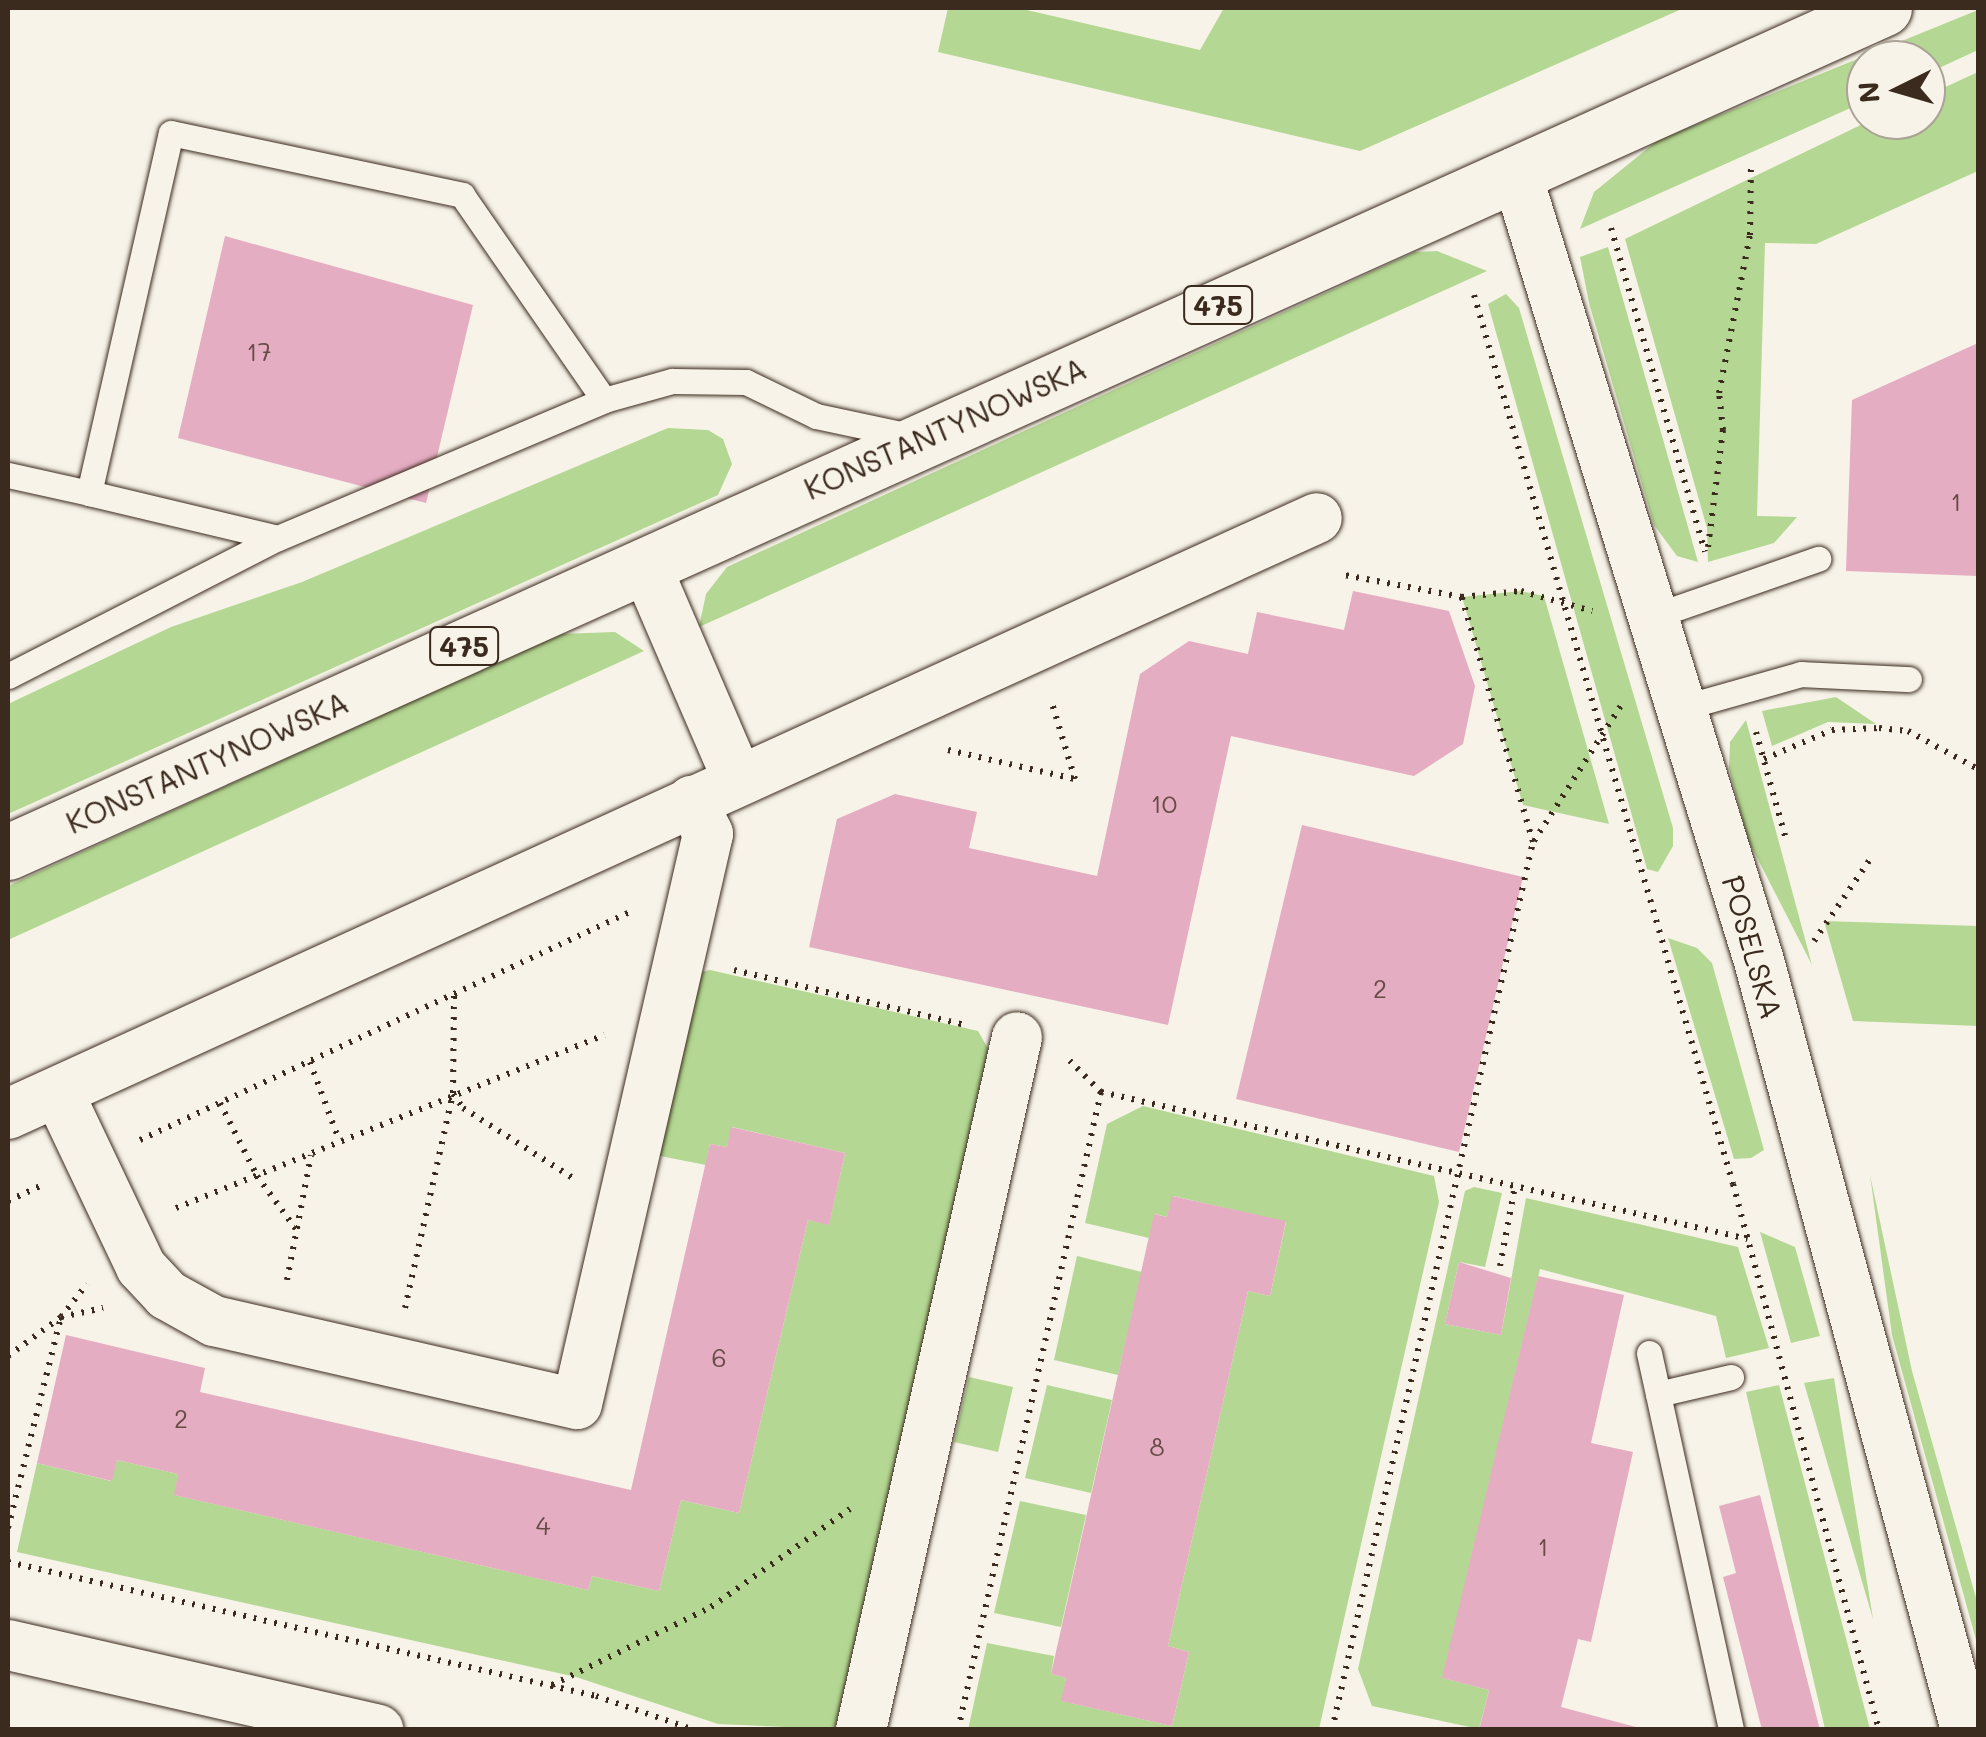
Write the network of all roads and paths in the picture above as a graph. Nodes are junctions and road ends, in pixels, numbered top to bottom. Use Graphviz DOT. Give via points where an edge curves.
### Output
graph roads {
  1 [pos="1884,8"];
  2 [pos="1751,163"];
  3 [pos="1516,172"];
  4 [pos="1474,295"];
  5 [pos="604,400"];
  6 [pos="920,438"];
  7 [pos="8,475"];
  8 [pos="90,493"];
  9 [pos="1317,518"];
  10 [pos="278,538"];
  11 [pos="1818,560"];
  12 [pos="1708,562"];
  13 [pos="645,564"];
  14 [pos="1331,572"];
  15 [pos="1462,597"];
  16 [pos="1564,602"];
  17 [pos="1632,617"];
  18 [pos="8,676"];
  19 [pos="1909,678"];
  20 [pos="1632,690"];
  21 [pos="1049,695"];
  22 [pos="1681,708"];
  23 [pos="1602,734"];
  24 [pos="927,746"];
  25 [pos="1764,760"];
  26 [pos="1978,769"];
  27 [pos="738,780"];
  28 [pos="692,801"];
  29 [pos="1533,842"];
  30 [pos="8,852"];
  31 [pos="1871,858"];
  32 [pos="696,882"];
  33 [pos="1814,940"];
  34 [pos="454,994"];
  35 [pos="666,1011"];
  36 [pos="1016,1037"];
  37 [pos="310,1061"];
  38 [pos="58,1092"];
  39 [pos="1101,1092"];
  40 [pos="453,1093"];
  41 [pos="220,1103"];
  42 [pos="8,1114"];
  43 [pos="339,1140"];
  44 [pos="311,1154"];
  45 [pos="92,1162"];
  46 [pos="1458,1173"];
  47 [pos="257,1176"];
  48 [pos="1516,1186"];
  49 [pos="8,1201"];
  50 [pos="620,1209"];
  51 [pos="123,1229"];
  52 [pos="297,1230"];
  53 [pos="1748,1239"];
  54 [pos="1500,1266"];
  55 [pos="167,1295"];
  56 [pos="61,1317"];
  57 [pos="277,1334"];
  58 [pos="1649,1352"];
  59 [pos="8,1356"];
  60 [pos="393,1362"];
  61 [pos="1731,1377"];
  62 [pos="1658,1394"];
  63 [pos="858,1504"];
  64 [pos="8,1528"];
  65 [pos="8,1562"];
  66 [pos="8,1645"];
  67 [pos="551,1686"];
  68 [pos="352,1727"];
  69 [pos="694,1730"];
  70 [pos="861,1730"];
  71 [pos="1332,1730"];
  72 [pos="1731,1730"];
  73 [pos="1879,1730"];
  74 [pos="1966,1730"];
  1 -- 3 [label="main road, KONSTANTYNOWSKA / 475"];
  2 -- 12 [label="path" via="1750,235 1718,393 1723,430 1706,528"];
  3 -- 6 [label="main road, KONSTANTYNOWSKA / 475"];
  3 -- 17 [label="street, POSELSKA"];
  4 -- 16 [label="path"];
  5 -- 6 [label="lane" via="672,381 746,382 816,416"];
  5 -- 8 [label="lane" via="462,194 171,133"];
  5 -- 10 [label="lane"];
  6 -- 13 [label="main road, KONSTANTYNOWSKA / 475"];
  7 -- 8 [label="lane"];
  8 -- 10 [label="lane"];
  9 -- 27 [label="street"];
  10 -- 18 [label="lane"];
  11 -- 17 [label="lane"];
  13 -- 27 [label="street"];
  13 -- 30 [label="main road, KONSTANTYNOWSKA / 475"];
  14 -- 15 [label="path"];
  15 -- 16 [label="path" via="1522,590"];
  15 -- 29 [label="path"];
  16 -- 17 [label="path"];
  16 -- 23 [label="path"];
  17 -- 22 [label="street, POSELSKA"];
  19 -- 22 [label="lane" via="1801,674"];
  20 -- 23 [label="path"];
  21 -- 24 [label="path" via="1075,778"];
  22 -- 74 [label="street, POSELSKA" via="1759,961"];
  23 -- 29 [label="path"];
  23 -- 53 [label="path"];
  25 -- 26 [label="path" via="1832,730 1880,728 1908,731"];
  27 -- 28 [label="street"];
  28 -- 32 [label="street" via="708,834"];
  28 -- 38 [label="street"];
  29 -- 46 [label="path"];
  31 -- 33 [label="path"];
  32 -- 34 [label="path"];
  32 -- 35 [label="street"];
  34 -- 37 [label="path"];
  34 -- 40 [label="path"];
  35 -- 40 [label="path"];
  35 -- 50 [label="street"];
  36 -- 70 [label="street"];
  37 -- 41 [label="path"];
  37 -- 43 [label="path"];
  38 -- 42 [label="street"];
  38 -- 45 [label="street"];
  39 -- 46 [label="path"];
  40 -- 43 [label="path"];
  40 -- 50 [label="path" via="463,1108"];
  40 -- 60 [label="path"];
  41 -- 45 [label="path"];
  41 -- 47 [label="path"];
  43 -- 44 [label="path"];
  44 -- 47 [label="path"];
  44 -- 52 [label="path"];
  45 -- 49 [label="path"];
  45 -- 51 [label="street"];
  46 -- 48 [label="path"];
  46 -- 71 [label="path"];
  47 -- 51 [label="path"];
  47 -- 52 [label="path"];
  48 -- 53 [label="path"];
  48 -- 54 [label="path"];
  50 -- 60 [label="street" via="577,1404"];
  51 -- 55 [label="street" via="140,1267"];
  52 -- 57 [label="path"];
  53 -- 73 [label="path"];
  55 -- 56 [label="path"];
  55 -- 57 [label="street" via="214,1321"];
  56 -- 59 [label="path"];
  56 -- 64 [label="path"];
  57 -- 60 [label="street"];
  58 -- 62 [label="lane"];
  61 -- 62 [label="lane"];
  62 -- 72 [label="lane"];
  63 -- 67 [label="path" via="711,1608"];
  65 -- 67 [label="path"];
  66 -- 68 [label="street"];
  67 -- 69 [label="path"];
}
